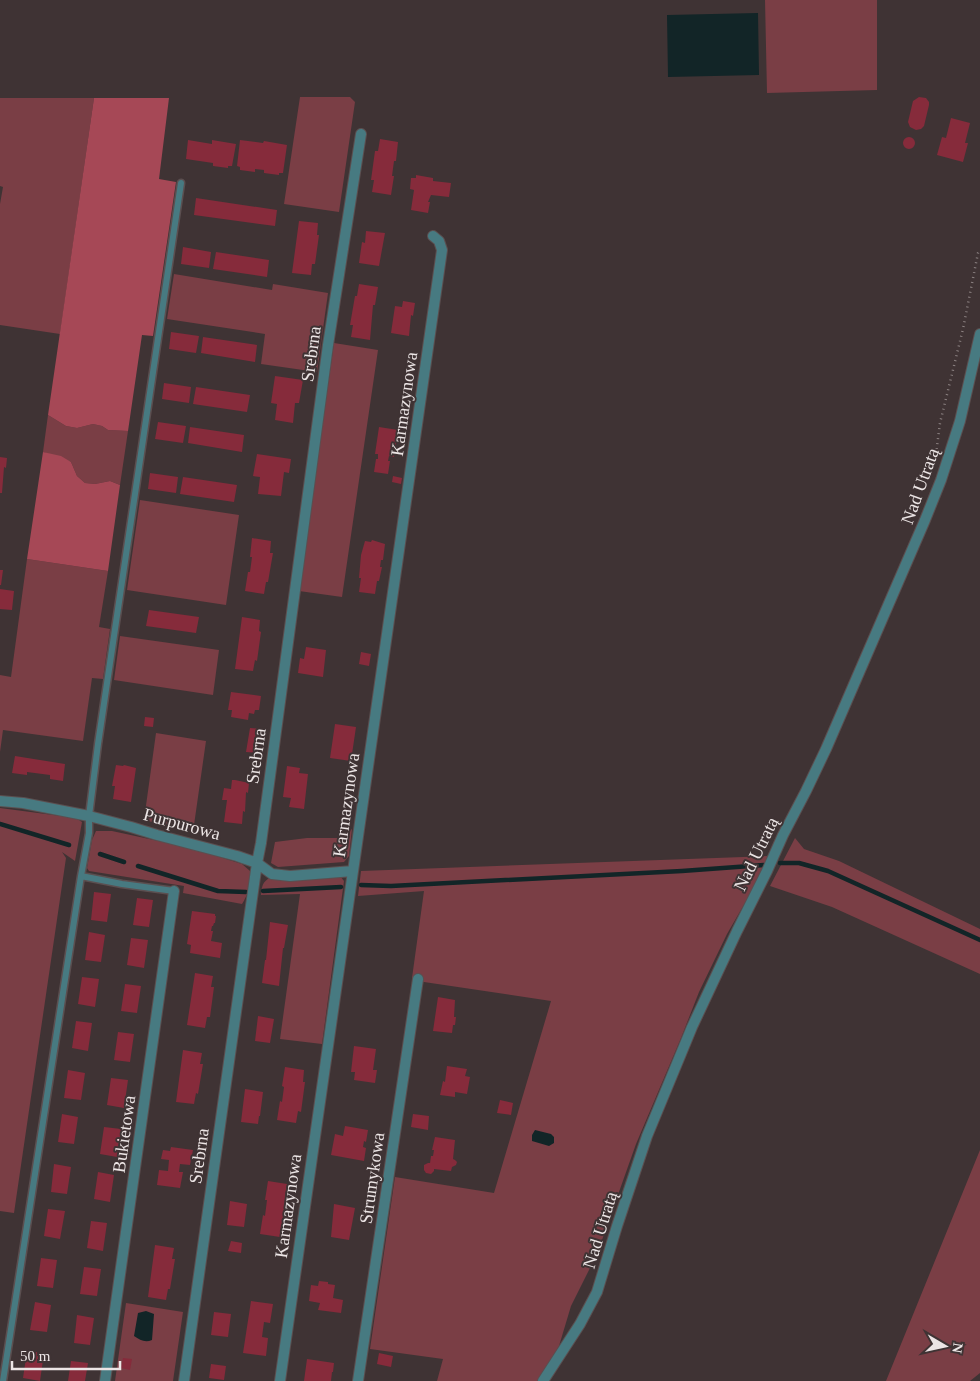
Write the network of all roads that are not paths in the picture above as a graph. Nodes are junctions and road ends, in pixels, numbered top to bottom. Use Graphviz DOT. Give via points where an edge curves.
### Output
graph roads {
  1 [pos="361,134"];
  2 [pos="181,183"];
  3 [pos="433,236"];
  4 [pos="980,334"];
  5 [pos="0,801"];
  6 [pos="89,816"];
  7 [pos="257,863"];
  8 [pos="353,871"];
  9 [pos="81,876"];
  10 [pos="174,892"];
  11 [pos="418,979"];
  12 [pos="3,1381"];
  13 [pos="105,1381"];
  14 [pos="184,1381"];
  15 [pos="280,1381"];
  16 [pos="358,1381"];
  17 [pos="543,1381"];
  1 -- 7 [label="street, Srebrna" via="328,346"];
  2 -- 6 [label="lane"];
  3 -- 8 [label="street, Karmazynowa" via="442,250"];
  4 -- 17 [label="street, Nad Utratą" via="960,421 922,528 826,749 692,1027 647,1136 597,1292"];
  5 -- 6 [label="street, Purpurowa"];
  6 -- 7 [label="street, Purpurowa"];
  6 -- 9 [label="lane"];
  7 -- 8 [label="street, Purpurowa" via="272,874 290,876"];
  7 -- 14 [label="street, Srebrna"];
  8 -- 15 [label="street, Karmazynowa"];
  9 -- 10 [label="lane"];
  9 -- 12 [label="lane"];
  10 -- 13 [label="street, Bukietowa"];
  11 -- 16 [label="street, Strumykowa"];
}
